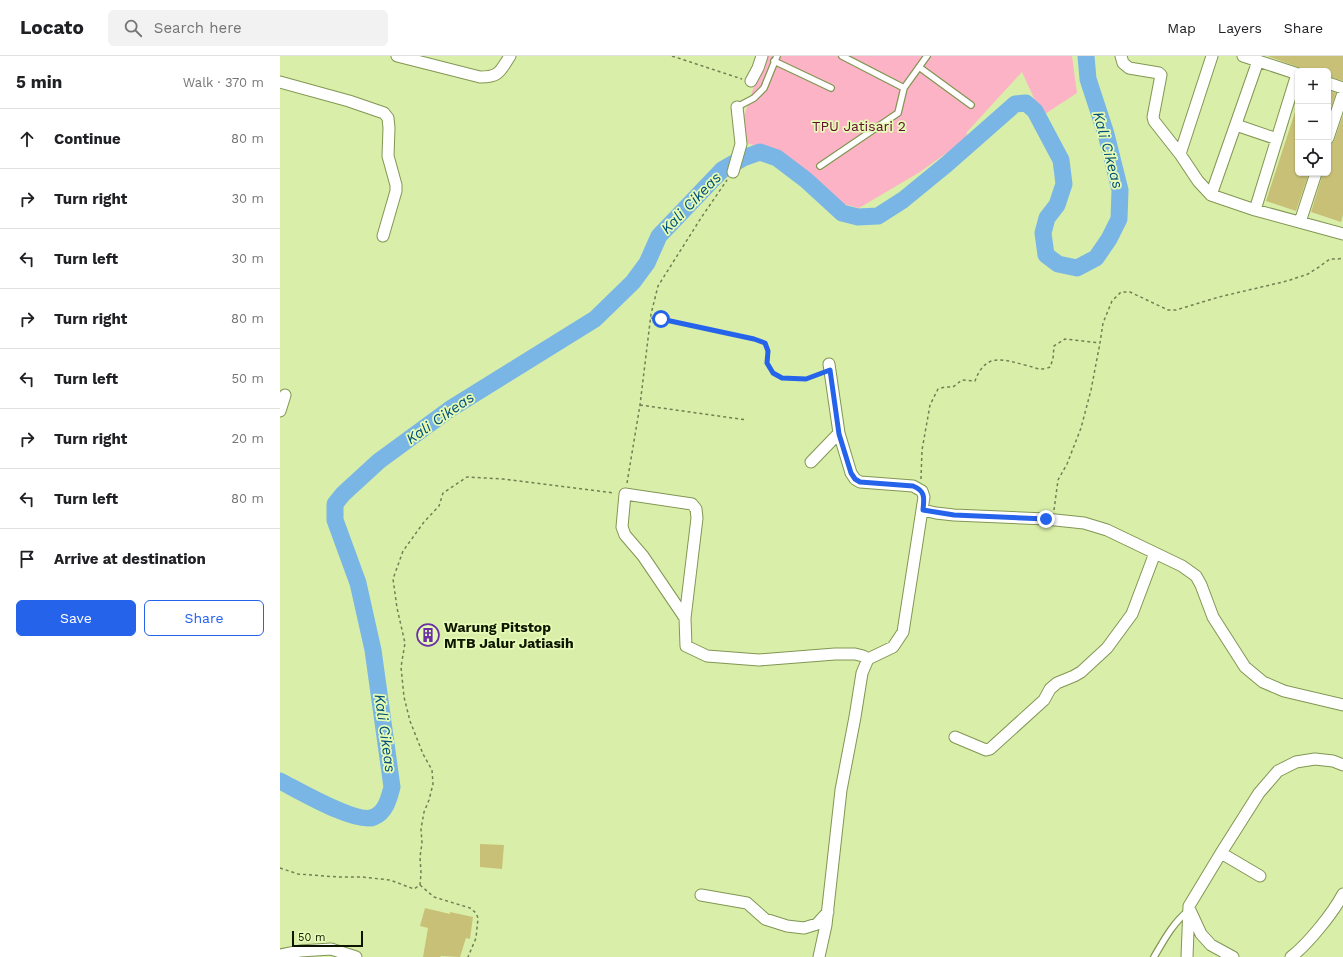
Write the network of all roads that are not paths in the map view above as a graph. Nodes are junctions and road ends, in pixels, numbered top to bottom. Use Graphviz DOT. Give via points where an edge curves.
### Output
graph roads {
  1 [pos="397,56"];
  2 [pos="510,56"];
  3 [pos="762,56"];
  4 [pos="842,56"];
  5 [pos="927,56"];
  6 [pos="1121,56"];
  7 [pos="1212,56"];
  8 [pos="1243,56"];
  9 [pos="775,59"];
  10 [pos="1258,61"];
  11 [pos="919,67"];
  12 [pos="1295,73"];
  13 [pos="751,81"];
  14 [pos="280,82"];
  15 [pos="1295,83"];
  16 [pos="1331,84"];
  17 [pos="831,88"];
  18 [pos="904,88"];
  19 [pos="1343,88"];
  20 [pos="1343,93"];
  21 [pos="971,104"];
  22 [pos="737,107"];
  23 [pos="1236,125"];
  24 [pos="1331,129"];
  25 [pos="1277,139"];
  26 [pos="1180,154"];
  27 [pos="820,166"];
  28 [pos="733,172"];
  29 [pos="1315,176"];
  30 [pos="1211,195"];
  31 [pos="1255,210"];
  32 [pos="1300,222"];
  33 [pos="1343,234"];
  34 [pos="383,236"];
  35 [pos="830,367"];
  36 [pos="285,395"];
  37 [pos="280,411"];
  38 [pos="839,434"];
  39 [pos="811,462"];
  40 [pos="923,510"];
  41 [pos="1155,552"];
  42 [pos="685,618"];
  43 [pos="868,659"];
  44 [pos="1343,705"];
  45 [pos="955,737"];
  46 [pos="1343,765"];
  47 [pos="1221,853"];
  48 [pos="1260,876"];
  49 [pos="1343,894"];
  50 [pos="701,895"];
  51 [pos="1340,906"];
  52 [pos="1188,909"];
  53 [pos="828,912"];
  54 [pos="280,955"];
  55 [pos="356,957"];
  56 [pos="819,957"];
  57 [pos="1154,957"];
  58 [pos="1187,957"];
  59 [pos="1232,957"];
  60 [pos="1291,957"];
  1 -- 2 [label="street" via="480,77 492,77 500,72"];
  3 -- 13 [label="street"];
  4 -- 18 [label="lane"];
  5 -- 11 [label="lane"];
  6 -- 26 [label="street" via="1123,63 1129,68 1161,75 1153,119"];
  7 -- 26 [label="street"];
  8 -- 10 [label="street"];
  9 -- 17 [label="lane"];
  9 -- 22 [label="lane" via="764,88 754,98"];
  10 -- 12 [label="street"];
  10 -- 23 [label="street"];
  11 -- 18 [label="lane"];
  11 -- 21 [label="lane"];
  14 -- 34 [label="street" via="349,101 384,113 388,118 388,156 396,190"];
  15 -- 25 [label="street"];
  16 -- 19 [label="street"];
  18 -- 27 [label="lane" via="898,112"];
  20 -- 24 [label="street"];
  22 -- 28 [label="street" via="741,144"];
  23 -- 25 [label="street"];
  23 -- 30 [label="street"];
  25 -- 31 [label="street"];
  26 -- 30 [label="street"];
  29 -- 32 [label="street"];
  30 -- 31 [label="street"];
  31 -- 32 [label="street"];
  32 -- 33 [label="street"];
  35 -- 38 [label="street"];
  36 -- 37 [label="street"];
  38 -- 39 [label="street"];
  38 -- 40 [label="street" via="855,479 860,482 913,486 922,491"];
  40 -- 41 [label="street" via="954,515 1052,519 1084,523 1107,530"];
  40 -- 43 [label="street" via="903,632 893,647"];
  41 -- 44 [label="street" via="1196,576 1213,617 1245,667 1263,682 1284,691"];
  41 -- 45 [label="street" via="1132,614 1107,648 1080,672 1050,689 1044,700 990,749 986,750"];
  42 -- 42 [label="street" via="696,509 692,504 625,494 622,527 625,535 643,556"];
  42 -- 43 [label="street" via="686,646 708,656 759,660 855,654"];
  43 -- 53 [label="street" via="862,673 841,790"];
  46 -- 47 [label="street" via="1334,761 1315,759 1296,762 1278,771 1259,793"];
  47 -- 48 [label="street"];
  47 -- 52 [label="street"];
  49 -- 51 [label="street"];
  50 -- 53 [label="street" via="746,902 765,919 804,928 817,924"];
  51 -- 60 [label="street"];
  52 -- 57 [label="lane" via="1167,935"];
  52 -- 58 [label="street"];
  52 -- 59 [label="street" via="1211,945"];
  53 -- 56 [label="street"];
  54 -- 55 [label="street" via="332,949"];
}
